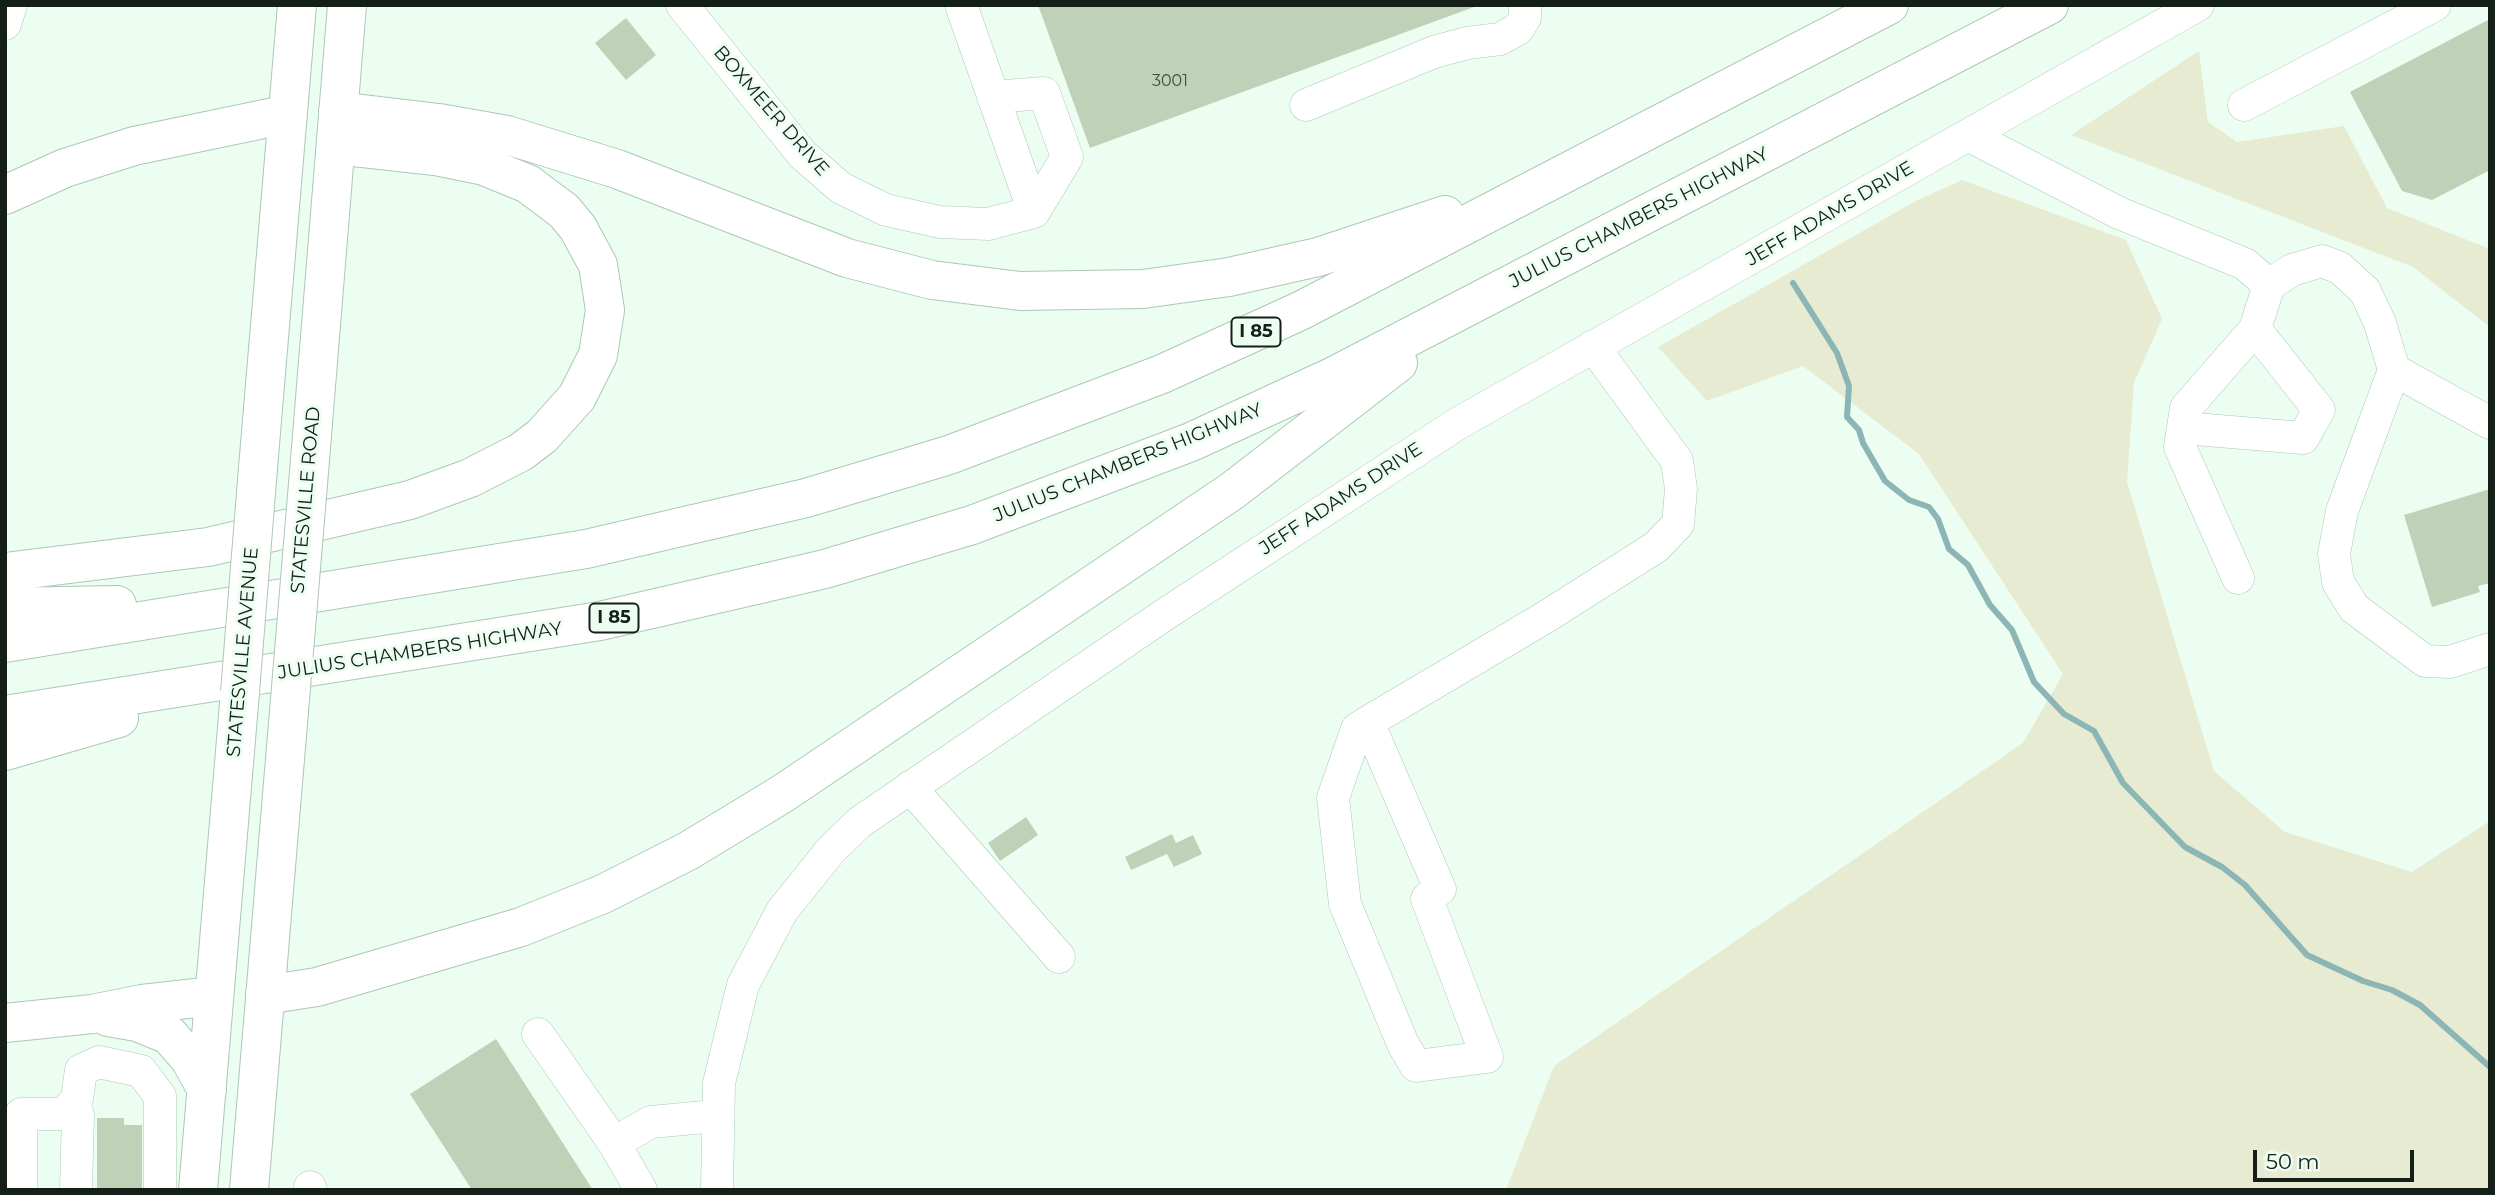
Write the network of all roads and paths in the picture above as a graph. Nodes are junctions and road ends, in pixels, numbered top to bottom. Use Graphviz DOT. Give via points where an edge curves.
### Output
graph roads {
  1 [pos="10,5"];
  2 [pos="297,5"];
  3 [pos="347,5"];
  4 [pos="682,5"];
  5 [pos="961,5"];
  6 [pos="1525,5"];
  7 [pos="1889,5"];
  8 [pos="2049,5"];
  9 [pos="2197,5"];
  10 [pos="2435,5"];
  11 [pos="5,24"];
  12 [pos="993,97"];
  13 [pos="1306,105"];
  14 [pos="2244,105"];
  15 [pos="288,114"];
  16 [pos="337,128"];
  17 [pos="1968,135"];
  18 [pos="1048,144"];
  19 [pos="1053,180"];
  20 [pos="1551,181"];
  21 [pos="5,195"];
  22 [pos="1034,212"];
  23 [pos="2269,285"];
  24 [pos="1479,301"];
  25 [pos="2255,330"];
  26 [pos="1593,346"];
  27 [pos="2394,370"];
  28 [pos="2490,423"];
  29 [pos="2183,428"];
  30 [pos="5,572"];
  31 [pos="2238,578"];
  32 [pos="256,603"];
  33 [pos="5,607"];
  34 [pos="5,643"];
  35 [pos="2490,649"];
  36 [pos="248,679"];
  37 [pos="5,715"];
  38 [pos="1368,722"];
  39 [pos="5,751"];
  40 [pos="910,787"];
  41 [pos="1059,957"];
  42 [pos="265,995"];
  43 [pos="214,996"];
  44 [pos="92,1014"];
  45 [pos="5,1023"];
  46 [pos="538,1034"];
  47 [pos="207,1090"];
  48 [pos="64,1114"];
  49 [pos="716,1116"];
  50 [pos="614,1143"];
  51 [pos="21,1190"];
  52 [pos="76,1190"];
  53 [pos="160,1190"];
  54 [pos="198,1190"];
  55 [pos="249,1190"];
  56 [pos="641,1190"];
  57 [pos="717,1190"];
  1 -- 11 [label="street"];
  2 -- 15 [label="main road"];
  3 -- 16 [label="main road, STATESVILLE ROAD"];
  4 -- 22 [label="street, BOXMEER DRIVE" via="803,155 841,188 886,210 940,222 988,224"];
  5 -- 12 [label="street"];
  6 -- 13 [label="street" via="1525,18 1518,29 1500,39 1434,52"];
  7 -- 20 [label="main road, I 85"];
  8 -- 24 [label="main road, JULIUS CHAMBERS HIGHWAY / I 85"];
  9 -- 17 [label="street, JEFF ADAMS DRIVE"];
  10 -- 14 [label="street"];
  12 -- 19 [label="street" via="1031,102 1044,93 1067,157"];
  12 -- 22 [label="street"];
  15 -- 16 [label="main road"];
  15 -- 21 [label="main road" via="134,146 65,168"];
  15 -- 43 [label="main road, STATESVILLE AVENUE, bridge"];
  16 -- 20 [label="main road" via="439,123 507,135 617,169 847,258 932,280 1020,291 1143,289 1274,268"];
  16 -- 30 [label="main road" via="484,166 528,184 564,211 598,265 606,310 597,355 577,397 521,452 470,478 410,500 208,547"];
  16 -- 42 [label="main road, STATESVILLE ROAD, bridge"];
  17 -- 23 [label="street" via="2119,213 2245,264"];
  17 -- 26 [label="street, JEFF ADAMS DRIVE"];
  18 -- 19 [label="street"];
  19 -- 22 [label="street"];
  20 -- 32 [label="main road, I 85" via="1231,343 1091,403 949,455 806,498 647,536"];
  23 -- 25 [label="street"];
  23 -- 27 [label="street" via="2306,264 2322,261 2340,268 2365,290"];
  24 -- 36 [label="main road, JULIUS CHAMBERS HIGHWAY / I 85" via="1332,377 1191,442 1045,500 912,544 751,588 612,619"];
  24 -- 42 [label="main road" via="1232,491 782,794 688,851 603,894 521,927 317,987"];
  25 -- 29 [label="street" via="2186,408"];
  25 -- 29 [label="street" via="2319,410 2302,438"];
  26 -- 38 [label="street" via="1677,461 1681,489 1678,524 1656,547"];
  26 -- 40 [label="street, JEFF ADAMS DRIVE" via="1384,470"];
  27 -- 28 [label="street"];
  27 -- 35 [label="street" via="2342,511 2334,554 2338,582 2354,608 2425,661 2450,663"];
  29 -- 31 [label="street" via="2180,447"];
  32 -- 33 [label="main road"];
  32 -- 34 [label="main road, I 85"];
  36 -- 37 [label="main road, JULIUS CHAMBERS HIGHWAY / I 85"];
  36 -- 39 [label="main road"];
  38 -- 38 [label="street" via="1357,729 1333,798 1345,904 1356,936 1416,1066 1487,1057 1427,899 1440,889"];
  40 -- 41 [label="street"];
  40 -- 49 [label="street, JEFF ADAMS DRIVE" via="860,822 831,850 782,911 739,996 725,1049"];
  42 -- 43 [label="main road"];
  42 -- 55 [label="main road"];
  43 -- 44 [label="main road"];
  43 -- 47 [label="main road, STATESVILLE AVENUE"];
  44 -- 45 [label="main road"];
  44 -- 47 [label="main road" via="137,1021 169,1035 190,1059"];
  46 -- 50 [label="street"];
  47 -- 54 [label="main road, STATESVILLE AVENUE"];
  48 -- 51 [label="street" via="21,1114"];
  48 -- 52 [label="street" via="78,1115"];
  48 -- 53 [label="street" via="77,1099 81,1070 99,1062 141,1071 160,1096"];
  49 -- 50 [label="street" via="652,1122"];
  49 -- 57 [label="street, JEFF ADAMS DRIVE"];
  50 -- 56 [label="street"];
}
